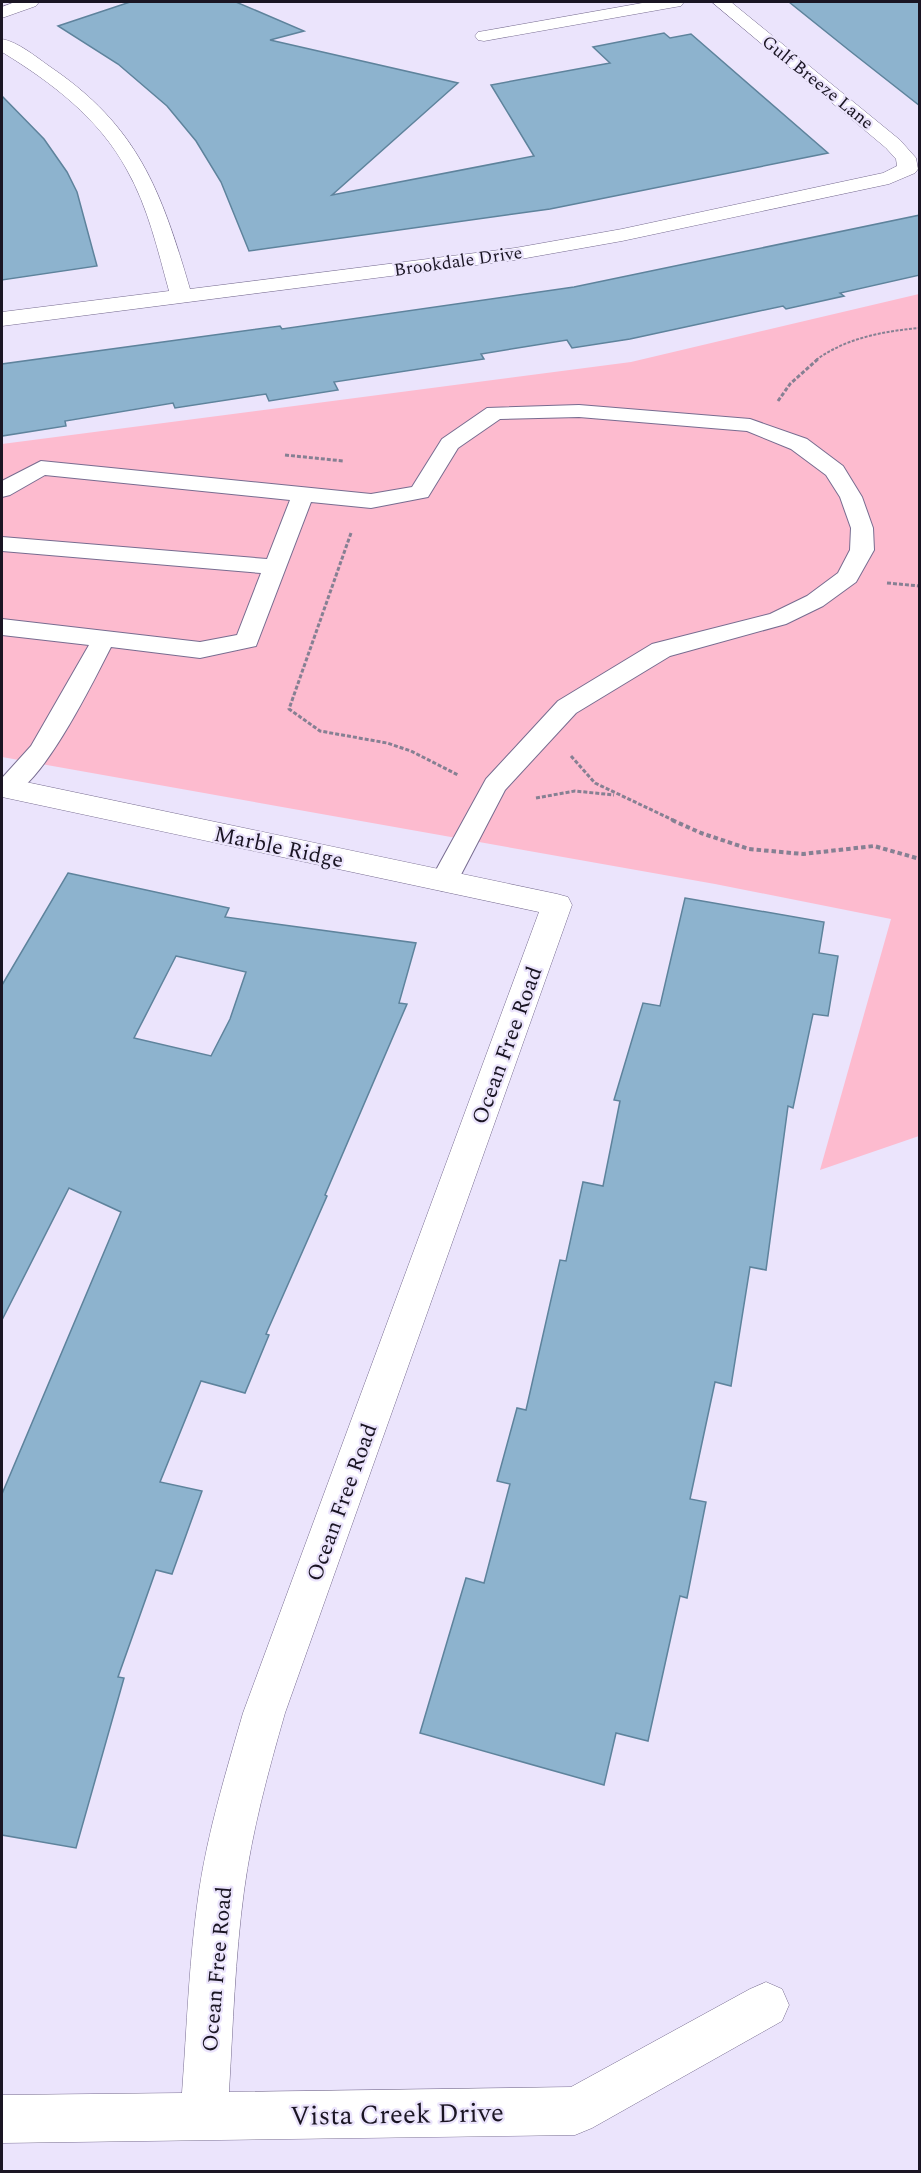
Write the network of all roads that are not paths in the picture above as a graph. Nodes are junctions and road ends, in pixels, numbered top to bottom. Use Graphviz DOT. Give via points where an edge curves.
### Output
graph roads {
  1 [pos="30,2"];
  2 [pos="675,2"];
  3 [pos="720,2"];
  4 [pos="2,13"];
  5 [pos="484,36"];
  6 [pos="2,44"];
  7 [pos="908,169"];
  8 [pos="182,297"];
  9 [pos="2,320"];
  10 [pos="2,490"];
  11 [pos="303,494"];
  12 [pos="2,544"];
  13 [pos="275,567"];
  14 [pos="2,627"];
  15 [pos="104,639"];
  16 [pos="3,790"];
  17 [pos="444,881"];
  18 [pos="557,905"];
  19 [pos="766,2005"];
  20 [pos="204,2117"];
  21 [pos="2,2120"];
  1 -- 4 [label="street"];
  2 -- 5 [label="street"];
  3 -- 7 [label="street, Gulf Breeze Lane" via="893,144 906,158"];
  6 -- 8 [label="street" via="69,89 125,149 150,195"];
  7 -- 8 [label="street, Brookdale Drive" via="889,178 569,245"];
  8 -- 9 [label="street, Brookdale Drive"];
  10 -- 11 [label="lane" via="41,468"];
  11 -- 13 [label="lane"];
  11 -- 17 [label="lane" via="371,501 420,492 450,444 495,413 579,411 750,425 799,444 835,471 851,497 862,528 862,550 848,577 815,601 778,619 661,650 567,707 495,785"];
  12 -- 13 [label="lane"];
  13 -- 15 [label="lane" via="247,641 200,650"];
  14 -- 15 [label="lane"];
  15 -- 16 [label="lane" via="41,751"];
  16 -- 17 [label="street, Marble Ridge"];
  17 -- 18 [label="street, Marble Ridge"];
  18 -- 20 [label="street, Ocean Free Road" via="264,1713 243,1784 216,1940"];
  19 -- 20 [label="street, Vista Creek Drive" via="575,2111"];
  20 -- 21 [label="street, Vista Creek Drive"];
}
